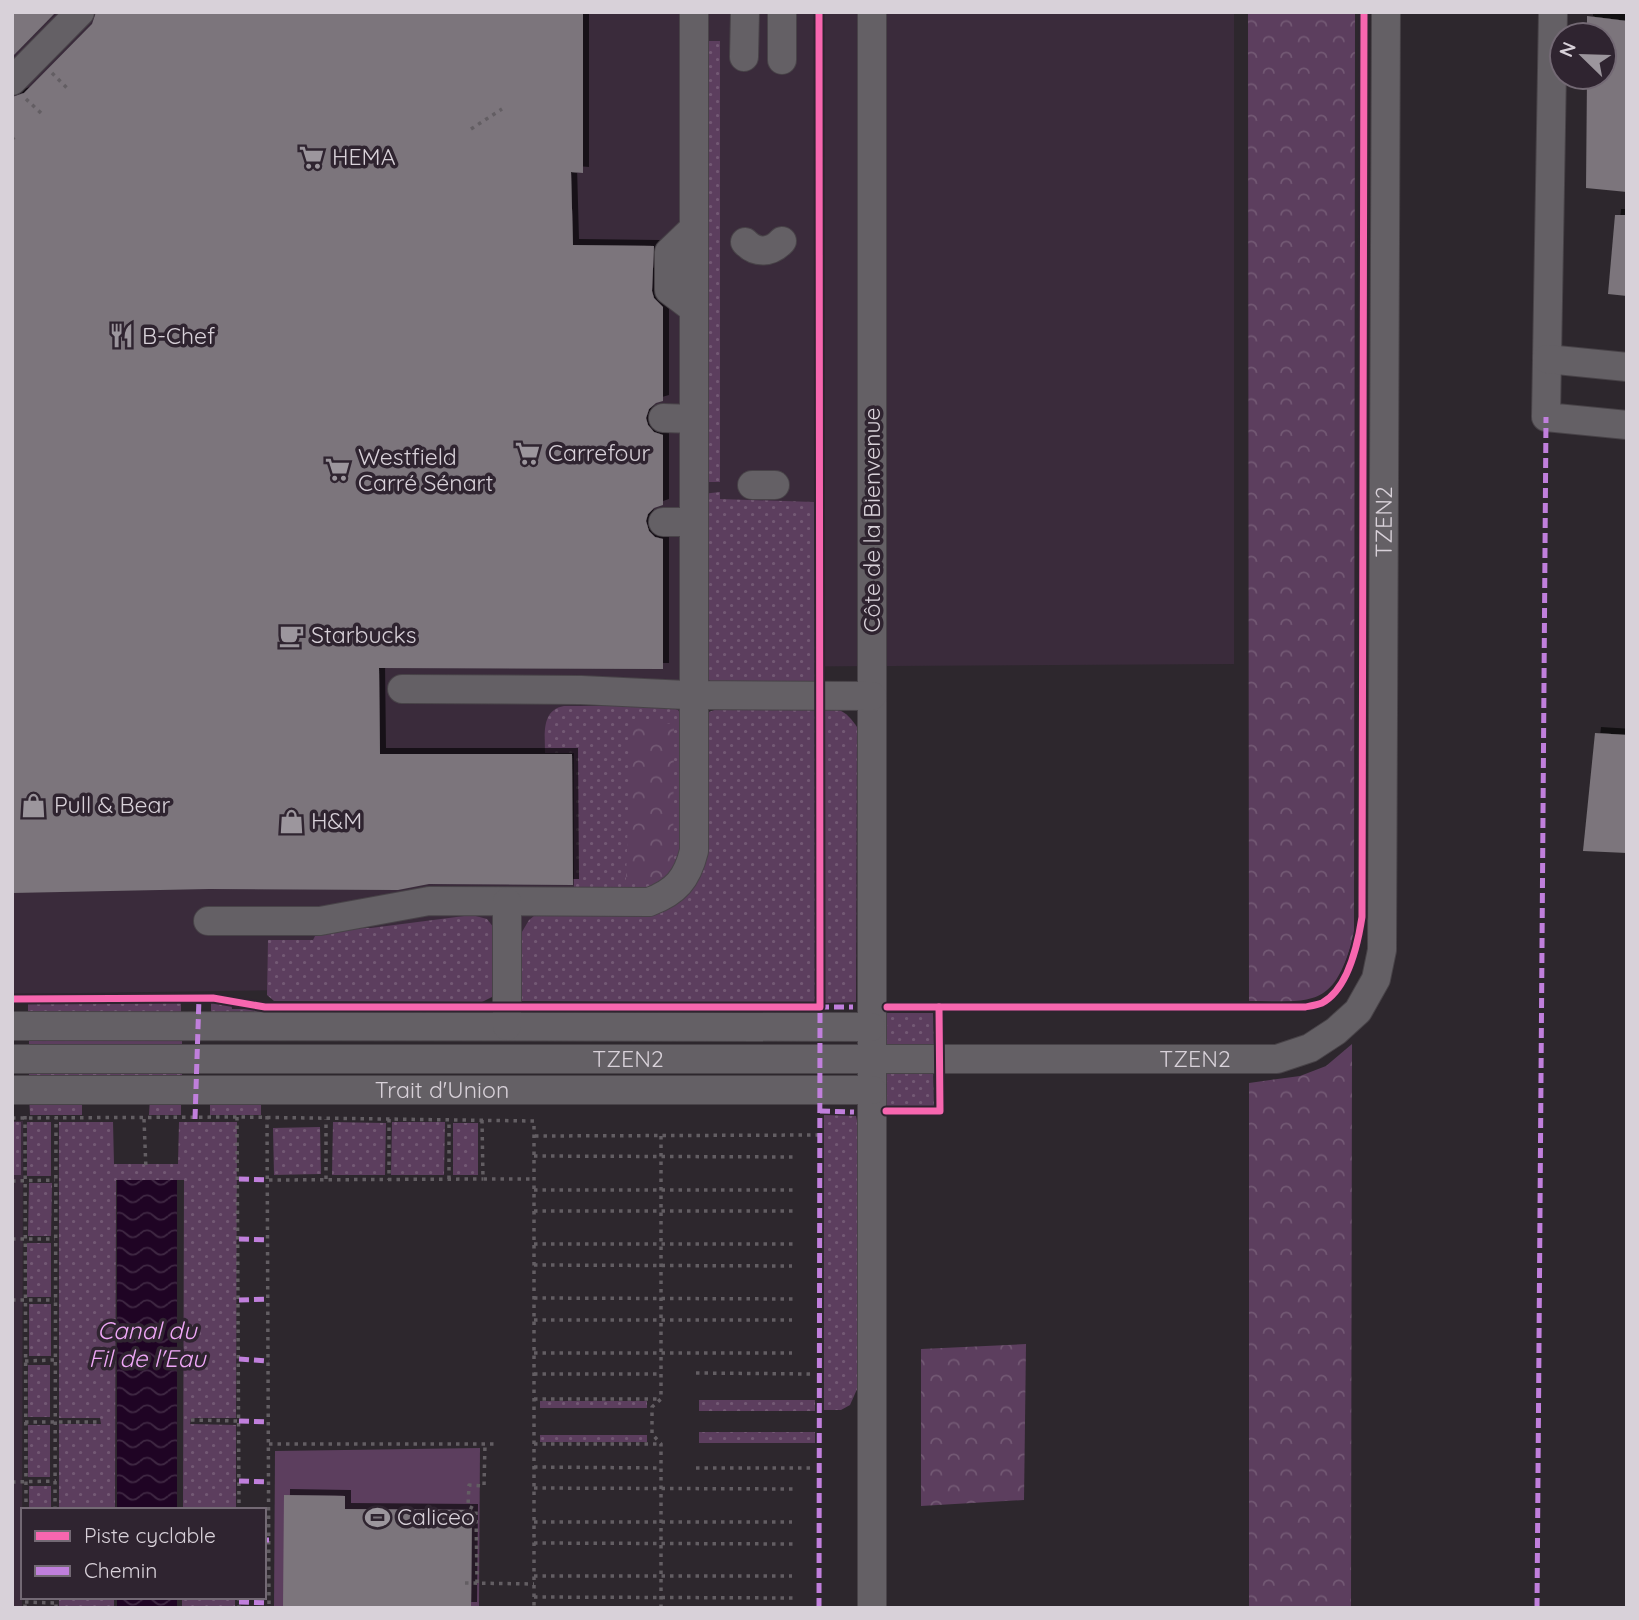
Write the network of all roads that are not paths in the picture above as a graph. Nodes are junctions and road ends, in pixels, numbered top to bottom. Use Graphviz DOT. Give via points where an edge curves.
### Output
graph roads {
  1 [pos="80,12"];
  2 [pos="694,12"];
  3 [pos="745,12"];
  4 [pos="782,12"];
  5 [pos="872,12"];
  6 [pos="1386,12"];
  7 [pos="1553,12"];
  8 [pos="12,80"];
  9 [pos="782,241"];
  10 [pos="745,242"];
  11 [pos="1547,359"];
  12 [pos="1627,368"];
  13 [pos="663,418"];
  14 [pos="694,419"];
  15 [pos="1627,425"];
  16 [pos="663,522"];
  17 [pos="694,522"];
  18 [pos="402,689"];
  19 [pos="694,695"];
  20 [pos="872,696"];
  21 [pos="507,902"];
  22 [pos="208,921"];
  23 [pos="507,1026"];
  24 [pos="12,1027"];
  25 [pos="871,1027"];
  26 [pos="12,1059"];
  27 [pos="872,1060"];
  28 [pos="19,1090"];
  29 [pos="872,1090"];
  30 [pos="872,1608"];
  1 -- 8 [label="street"];
  2 -- 14 [label="street"];
  3 -- 4 [label="street" via="744,57 766,49 782,60"];
  5 -- 20 [label="street, Côte de la Bienvenue"];
  6 -- 27 [label="street, TZEN2" via="1384,897 1377,979 1358,1011 1336,1031 1310,1048 1277,1059"];
  7 -- 11 [label="street"];
  9 -- 10 [label="street" via="763,251"];
  11 -- 12 [label="street"];
  11 -- 15 [label="street" via="1546,417"];
  13 -- 14 [label="street"];
  14 -- 17 [label="street"];
  16 -- 17 [label="street"];
  17 -- 19 [label="street"];
  18 -- 19 [label="street"];
  19 -- 20 [label="street"];
  19 -- 21 [label="street" via="694,851 690,869 680,883 649,902"];
  20 -- 25 [label="street, Côte de la Bienvenue"];
  21 -- 22 [label="street" via="429,901 320,921"];
  21 -- 23 [label="street"];
  23 -- 24 [label="street"];
  23 -- 25 [label="street"];
  25 -- 27 [label="street, Côte de la Bienvenue"];
  26 -- 27 [label="street, TZEN2"];
  27 -- 29 [label="street, Côte de la Bienvenue"];
  28 -- 29 [label="street, Trait d'Union"];
  29 -- 30 [label="street, Côte de la Bienvenue"];
}
